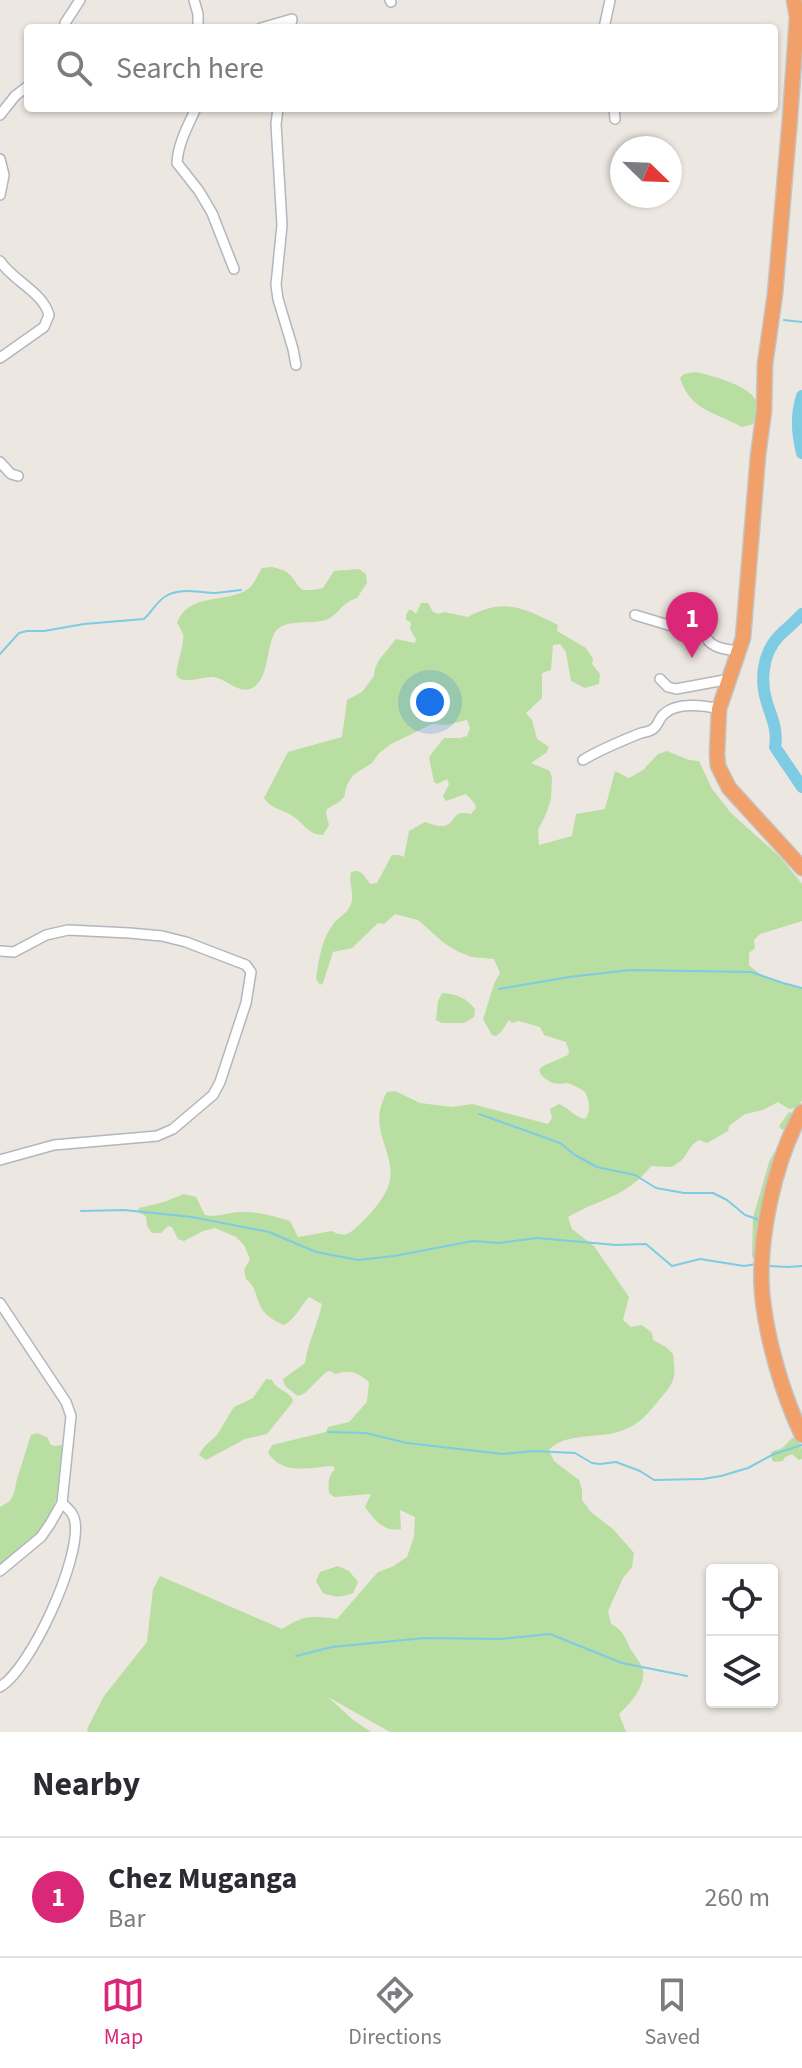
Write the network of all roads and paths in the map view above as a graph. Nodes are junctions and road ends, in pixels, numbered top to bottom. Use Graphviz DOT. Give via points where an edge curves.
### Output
graph roads {
  1 [pos="80,0"];
  2 [pos="194,0"];
  3 [pos="610,0"];
  4 [pos="794,0"];
  5 [pos="65,24"];
  6 [pos="198,24"];
  7 [pos="275,24"];
  8 [pos="291,24"];
  9 [pos="605,24"];
  10 [pos="800,24"];
  11 [pos="798,61"];
  12 [pos="24,89"];
  13 [pos="802,102"];
  14 [pos="194,112"];
  15 [pos="278,112"];
  16 [pos="0,115"];
  17 [pos="790,118"];
  18 [pos="0,159"];
  19 [pos="2,175"];
  20 [pos="0,195"];
  21 [pos="0,261"];
  22 [pos="234,269"];
  23 [pos="0,358"];
  24 [pos="296,365"];
  25 [pos="0,462"];
  26 [pos="18,476"];
  27 [pos="700,613"];
  28 [pos="635,615"];
  29 [pos="702,629"];
  30 [pos="739,651"];
  31 [pos="660,679"];
  32 [pos="730,679"];
  33 [pos="719,709"];
  34 [pos="583,760"];
  35 [pos="802,868"];
  36 [pos="0,951"];
  37 [pos="802,1112"];
  38 [pos="0,1160"];
  39 [pos="0,1303"];
  40 [pos="802,1435"];
  41 [pos="62,1503"];
  42 [pos="0,1571"];
  43 [pos="0,1687"];
  1 -- 5 [label="street"];
  2 -- 6 [label="street"];
  3 -- 9 [label="street"];
  4 -- 10 [label="highway"];
  7 -- 8 [label="street" via="292,19"];
  10 -- 11 [label="highway"];
  11 -- 17 [label="highway"];
  12 -- 16 [label="street"];
  13 -- 17 [label="highway"];
  14 -- 22 [label="street" via="177,163 212,213"];
  15 -- 24 [label="street" via="282,225 276,285"];
  17 -- 30 [label="highway"];
  18 -- 19 [label="street"];
  19 -- 20 [label="street"];
  21 -- 23 [label="street" via="42,300 49,315 44,327"];
  25 -- 26 [label="street"];
  27 -- 29 [label="street"];
  28 -- 29 [label="street"];
  29 -- 30 [label="street" via="712,646"];
  30 -- 32 [label="highway"];
  31 -- 32 [label="street" via="676,689"];
  32 -- 33 [label="highway"];
  33 -- 34 [label="street" via="673,709 654,729"];
  33 -- 35 [label="highway" via="717,754 722,776"];
  36 -- 38 [label="street" via="14,952 68,930 129,933 186,942 246,965 251,972 220,1082 213,1095 173,1129 157,1136 54,1145"];
  37 -- 40 [label="highway" via="773,1189 762,1285 778,1370"];
  39 -- 41 [label="street" via="69,1409"];
  41 -- 42 [label="street" via="41,1537"];
  41 -- 43 [label="street" via="75,1520 70,1567 32,1651"];
}
